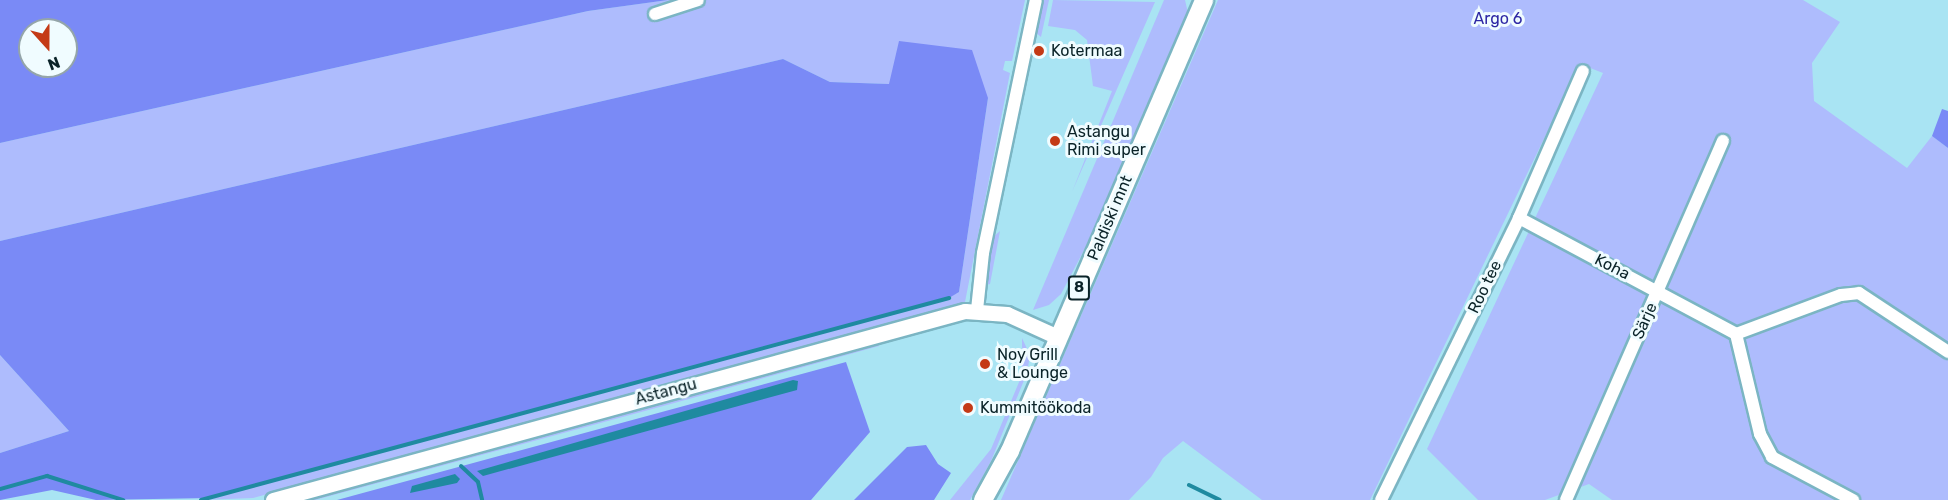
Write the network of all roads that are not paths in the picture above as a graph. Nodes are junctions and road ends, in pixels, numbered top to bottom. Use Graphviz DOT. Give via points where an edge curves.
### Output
graph roads {
  1 [pos="698,0"];
  2 [pos="1036,0"];
  3 [pos="1204,0"];
  4 [pos="655,14"];
  5 [pos="1583,71"];
  6 [pos="1723,141"];
  7 [pos="1519,218"];
  8 [pos="1658,291"];
  9 [pos="977,310"];
  10 [pos="1736,334"];
  11 [pos="1058,337"];
  12 [pos="1948,352"];
  13 [pos="273,500"];
  14 [pos="983,500"];
  15 [pos="1381,500"];
  16 [pos="1566,500"];
  17 [pos="1853,500"];
  1 -- 4 [label="street"];
  2 -- 9 [label="street" via="989,224"];
  3 -- 11 [label="main road, Paldiski mnt / 8"];
  5 -- 7 [label="street, Roo tee"];
  6 -- 8 [label="street, Särje"];
  7 -- 8 [label="street, Koha"];
  7 -- 15 [label="street, Roo tee"];
  8 -- 10 [label="street, Koha"];
  8 -- 16 [label="street, Särje"];
  9 -- 11 [label="street, Astangu" via="1006,314"];
  9 -- 13 [label="street, Astangu"];
  10 -- 12 [label="street" via="1841,295 1859,293"];
  10 -- 17 [label="street" via="1760,434 1772,457"];
  11 -- 14 [label="main road, Paldiski mnt / 8" via="1010,451"];
}
